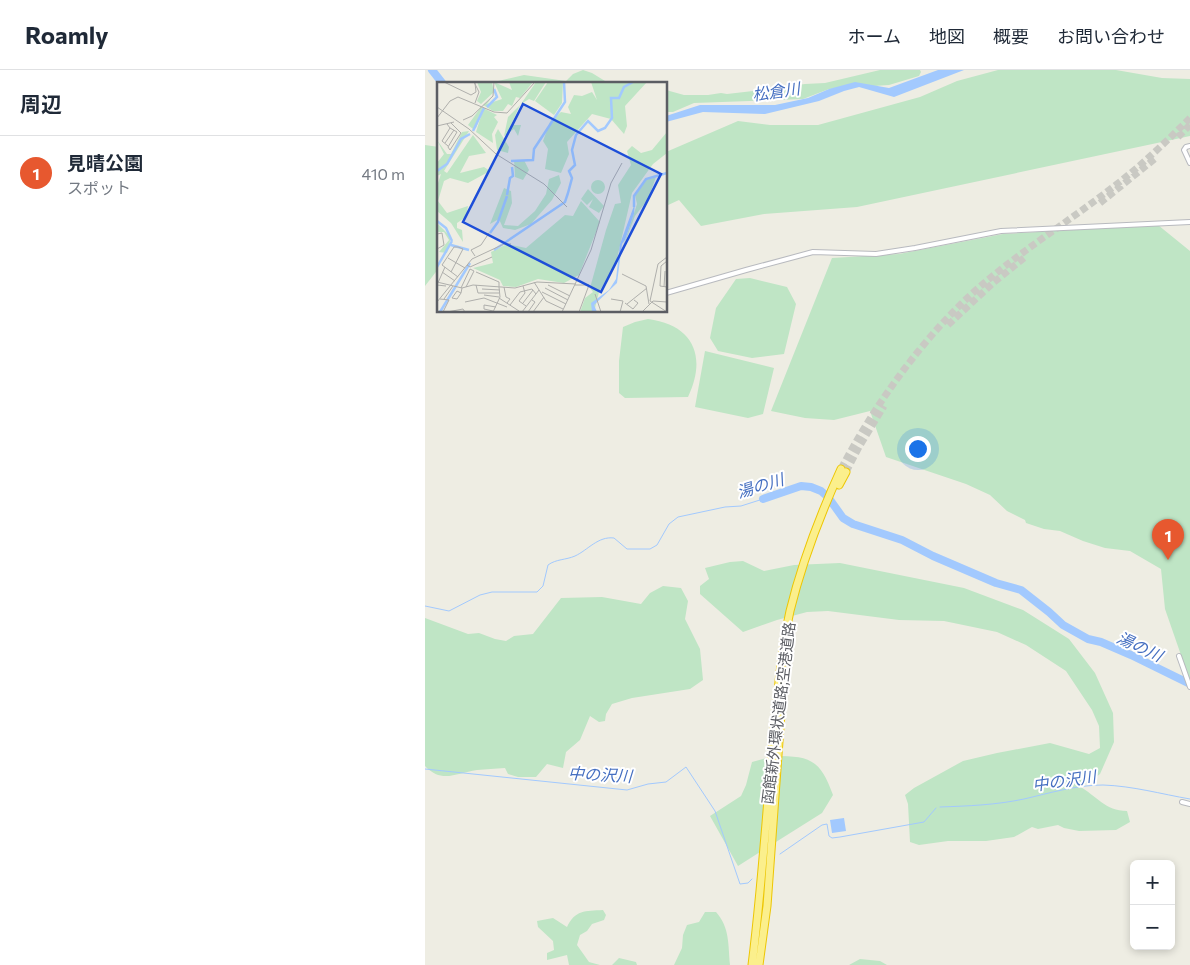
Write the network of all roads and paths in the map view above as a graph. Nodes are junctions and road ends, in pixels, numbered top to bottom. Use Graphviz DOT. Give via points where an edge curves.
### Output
graph roads {
  1 [pos="1190,146"];
  2 [pos="1190,163"];
  3 [pos="1190,222"];
  4 [pos="667,293"];
  5 [pos="843,470"];
  6 [pos="825,510"];
  7 [pos="1179,656"];
  8 [pos="1190,687"];
  9 [pos="1182,802"];
  10 [pos="1190,804"];
  11 [pos="752,965"];
  12 [pos="759,965"];
  1 -- 2 [label="street" via="1184,150"];
  3 -- 4 [label="street" via="1001,231 876,254 813,252"];
  5 -- 6 [label="highway, 函館新外環状道路;空港道路"];
  6 -- 11 [label="highway, 函館新外環状道路;空港道路" via="809,544 784,644"];
  6 -- 12 [label="highway, 函館新外環状道路;空港道路" via="802,582 788,645 767,906"];
  7 -- 8 [label="street"];
  9 -- 10 [label="street"];
}
